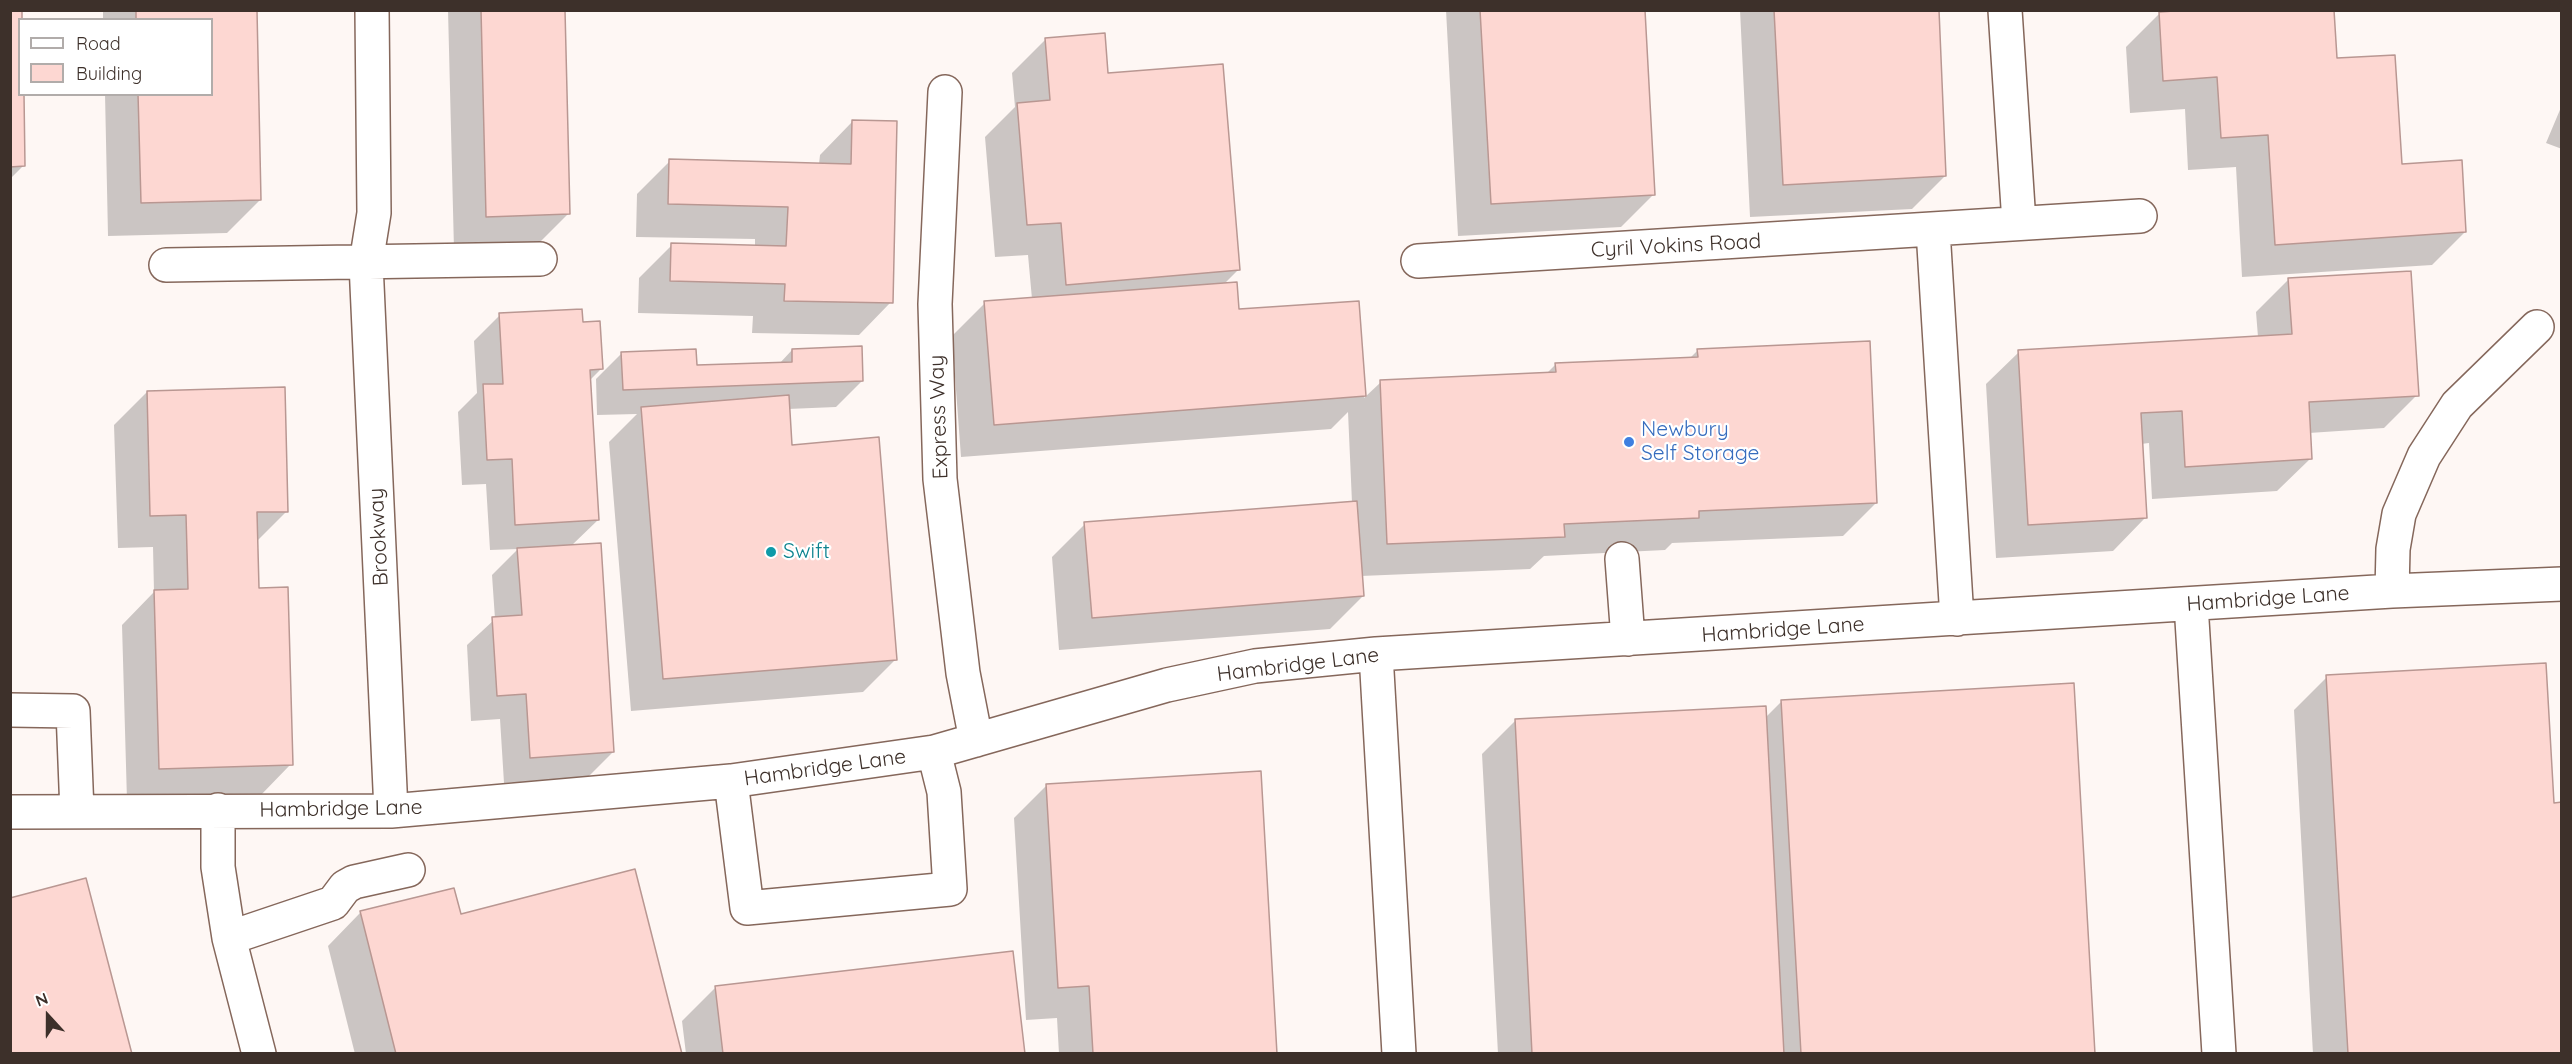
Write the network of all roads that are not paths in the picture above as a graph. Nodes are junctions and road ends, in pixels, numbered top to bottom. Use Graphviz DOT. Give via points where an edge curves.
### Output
graph roads {
  1 [pos="372,10"];
  2 [pos="2005,10"];
  3 [pos="945,92"];
  4 [pos="2140,216"];
  5 [pos="2019,224"];
  6 [pos="1933,230"];
  7 [pos="540,259"];
  8 [pos="1418,261"];
  9 [pos="366,263"];
  10 [pos="166,265"];
  11 [pos="2537,327"];
  12 [pos="1622,559"];
  13 [pos="2562,584"];
  14 [pos="2392,591"];
  15 [pos="2191,604"];
  16 [pos="1957,619"];
  17 [pos="1628,639"];
  18 [pos="1376,654"];
  19 [pos="10,710"];
  20 [pos="976,740"];
  21 [pos="934,753"];
  22 [pos="731,782"];
  23 [pos="218,810"];
  24 [pos="391,811"];
  25 [pos="10,812"];
  26 [pos="77,812"];
  27 [pos="408,870"];
  28 [pos="229,938"];
  29 [pos="259,1053"];
  30 [pos="1400,1053"];
  31 [pos="2219,1053"];
  1 -- 9 [label="street, Brookway" via="374,213"];
  2 -- 5 [label="street"];
  3 -- 20 [label="street, Express Way" via="935,303 939,479 963,673"];
  4 -- 5 [label="street, Cyril Vokins Road"];
  5 -- 6 [label="street, Cyril Vokins Road"];
  6 -- 8 [label="street, Cyril Vokins Road"];
  6 -- 16 [label="street"];
  7 -- 9 [label="street"];
  9 -- 10 [label="street"];
  9 -- 24 [label="street, Brookway"];
  11 -- 14 [label="street" via="2457,405 2424,456 2399,514"];
  12 -- 17 [label="street"];
  13 -- 14 [label="street, Hambridge Lane"];
  14 -- 15 [label="street, Hambridge Lane"];
  15 -- 16 [label="street, Hambridge Lane"];
  15 -- 31 [label="street"];
  16 -- 17 [label="street, Hambridge Lane"];
  17 -- 18 [label="street, Hambridge Lane"];
  18 -- 20 [label="street, Hambridge Lane" via="1244,669 1167,685"];
  18 -- 30 [label="street"];
  19 -- 26 [label="street" via="73,711"];
  20 -- 21 [label="street, Hambridge Lane"];
  21 -- 22 [label="street, Hambridge Lane"];
  21 -- 22 [label="street" via="944,792 950,889 747,908"];
  22 -- 24 [label="street, Hambridge Lane"];
  23 -- 24 [label="street, Hambridge Lane"];
  23 -- 26 [label="street, Hambridge Lane"];
  23 -- 28 [label="street" via="218,867"];
  25 -- 26 [label="street, Hambridge Lane"];
  27 -- 28 [label="street" via="354,882 333,903"];
  28 -- 29 [label="street"];
}
